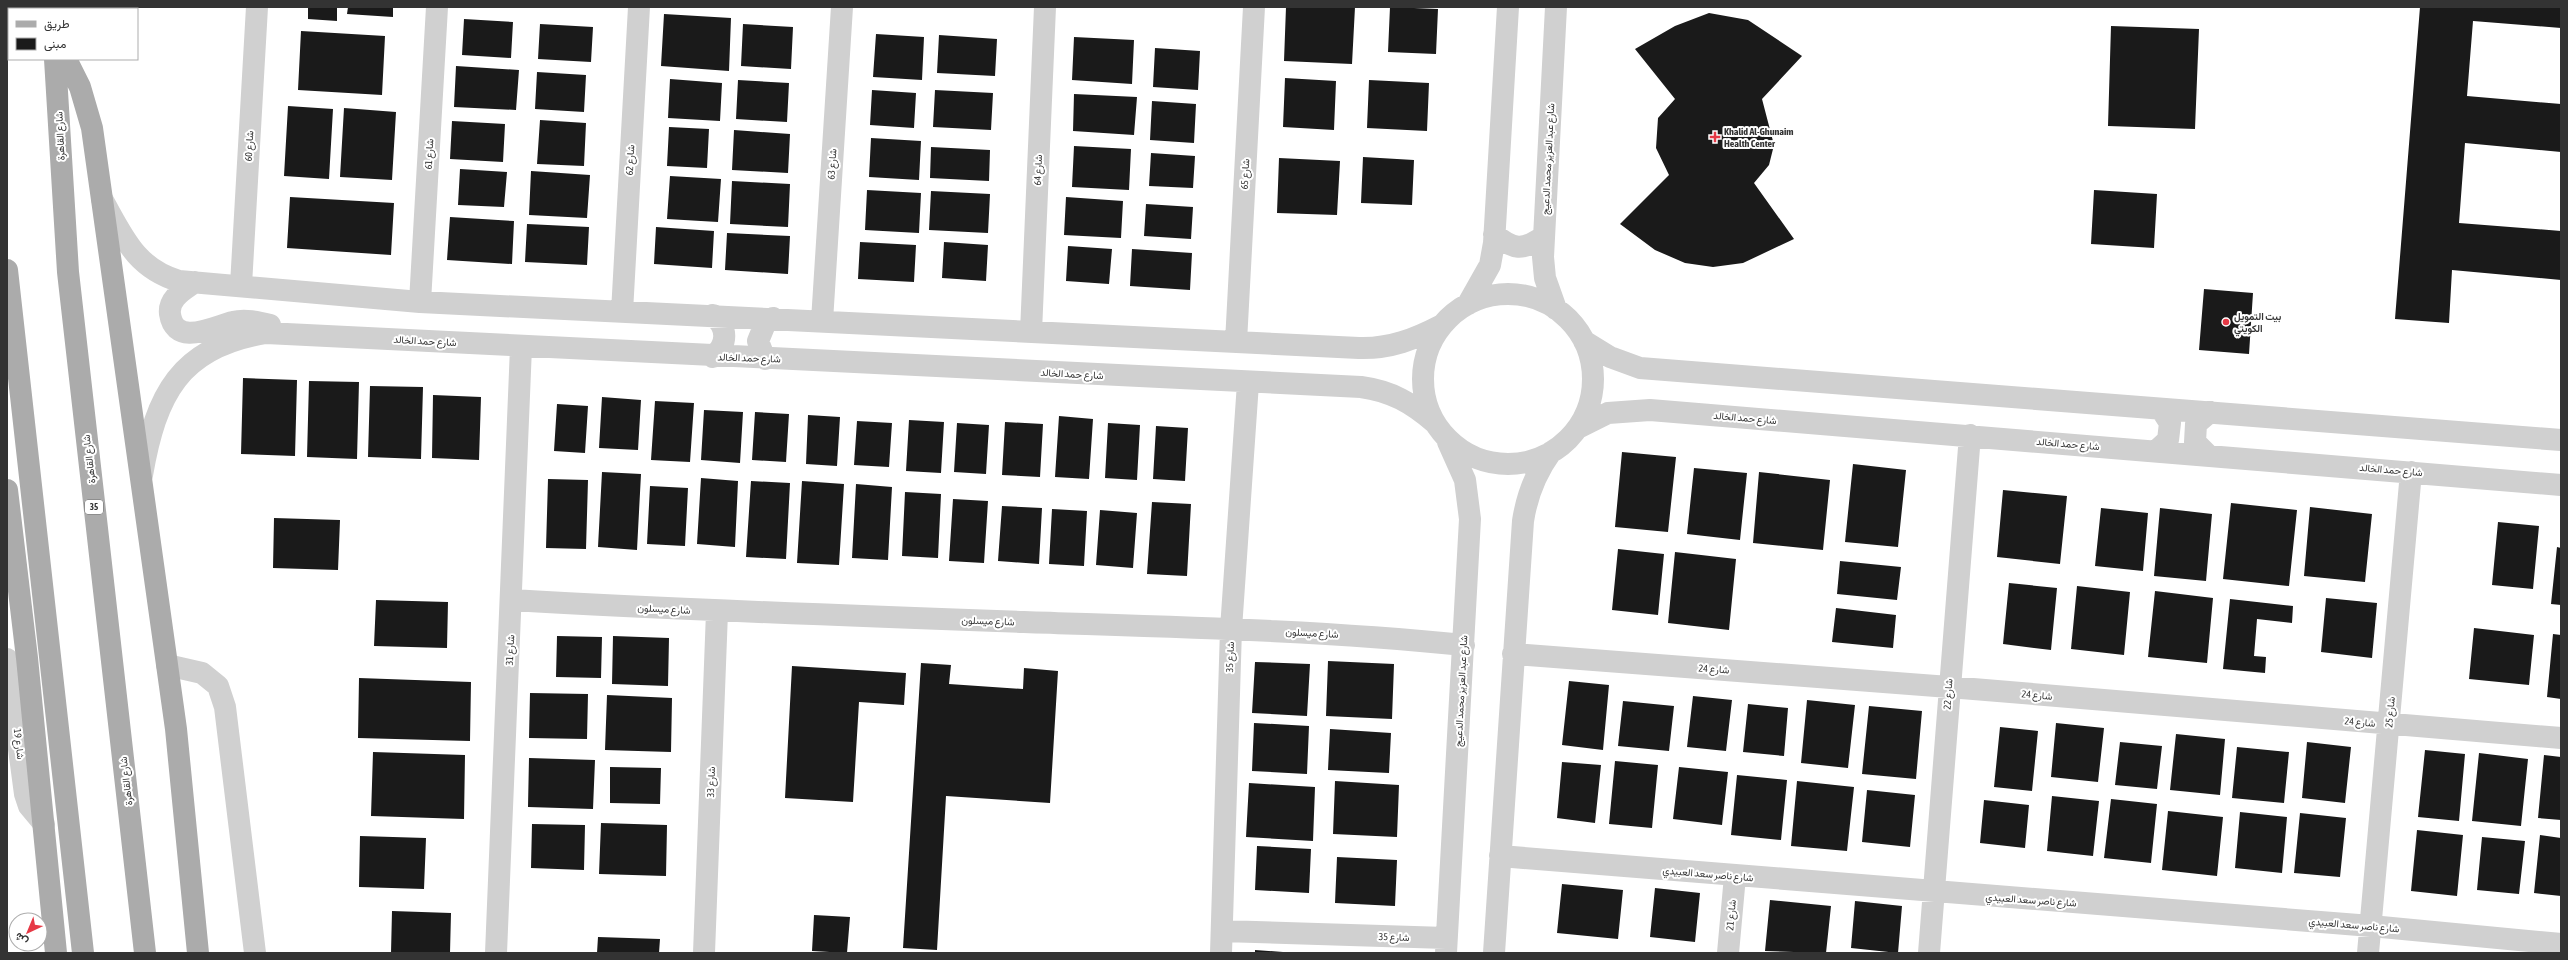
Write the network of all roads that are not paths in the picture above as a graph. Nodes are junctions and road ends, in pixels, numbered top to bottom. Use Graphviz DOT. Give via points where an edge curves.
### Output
graph roads {
  1 [pos="257,7"];
  2 [pos="437,7"];
  3 [pos="638,7"];
  4 [pos="842,7"];
  5 [pos="1045,7"];
  6 [pos="1254,7"];
  7 [pos="1508,7"];
  8 [pos="1556,7"];
  9 [pos="55,60"];
  10 [pos="66,60"];
  11 [pos="101,197"];
  12 [pos="1494,234"];
  13 [pos="1543,237"];
  14 [pos="7,270"];
  15 [pos="195,282"];
  16 [pos="241,285"];
  17 [pos="420,302"];
  18 [pos="1468,304"];
  19 [pos="1556,309"];
  20 [pos="622,312"];
  21 [pos="713,315"];
  22 [pos="773,318"];
  23 [pos="822,321"];
  24 [pos="1442,325"];
  25 [pos="1031,332"];
  26 [pos="289,333"];
  27 [pos="1584,341"];
  28 [pos="1236,342"];
  29 [pos="522,347"];
  30 [pos="713,357"];
  31 [pos="765,359"];
  32 [pos="1248,383"];
  33 [pos="2161,409"];
  34 [pos="2210,412"];
  35 [pos="1439,428"];
  36 [pos="1578,428"];
  37 [pos="1970,435"];
  38 [pos="2561,440"];
  39 [pos="2156,451"];
  40 [pos="1551,452"];
  41 [pos="2208,455"];
  42 [pos="2411,472"];
  43 [pos="141,482"];
  44 [pos="2561,485"];
  45 [pos="7,490"];
  46 [pos="512,600"];
  47 [pos="717,612"];
  48 [pos="1231,629"];
  49 [pos="1464,645"];
  50 [pos="1513,654"];
  51 [pos="7,659"];
  52 [pos="167,665"];
  53 [pos="1949,687"];
  54 [pos="2389,724"];
  55 [pos="2561,738"];
  56 [pos="44,824"];
  57 [pos="1500,856"];
  58 [pos="1735,876"];
  59 [pos="1934,892"];
  60 [pos="2371,926"];
  61 [pos="1222,932"];
  62 [pos="2561,944"];
  63 [pos="1446,946"];
  64 [pos="56,953"];
  65 [pos="83,953"];
  66 [pos="145,953"];
  67 [pos="198,953"];
  68 [pos="255,953"];
  69 [pos="496,953"];
  70 [pos="704,953"];
  71 [pos="1221,953"];
  72 [pos="1494,953"];
  73 [pos="1728,953"];
  74 [pos="1929,953"];
  75 [pos="2368,953"];
  1 -- 16 [label="street, شارع 60"];
  2 -- 17 [label="street, شارع 61"];
  3 -- 20 [label="street, شارع 62"];
  4 -- 23 [label="street, شارع 63"];
  5 -- 25 [label="street, شارع 64"];
  6 -- 28 [label="street, شارع 65"];
  7 -- 12 [label="street"];
  8 -- 13 [label="street, شارع عبد العزيز محمد الدعيج"];
  9 -- 66 [label="main road, شارع القاهرة / 35" via="68,272"];
  10 -- 11 [label="main road" via="87,107"];
  11 -- 15 [label="street" via="126,243 145,264 163,276"];
  11 -- 43 [label="main road"];
  12 -- 13 [label="street" via="1508,246 1521,247 1527,247"];
  12 -- 18 [label="street" via="1490,265"];
  13 -- 19 [label="street, شارع عبد العزيز محمد الدعيج" via="1544,278"];
  14 -- 65 [label="main road"];
  15 -- 16 [label="street"];
  15 -- 26 [label="street" via="177,295 171,307 172,320 181,330 194,333 234,322 248,321 276,327"];
  16 -- 17 [label="street"];
  17 -- 20 [label="street"];
  18 -- 19 [label="street" via="1490,296 1513,294 1536,298"];
  18 -- 24 [label="street"];
  19 -- 27 [label="street" via="1572,323"];
  20 -- 21 [label="street"];
  21 -- 22 [label="street"];
  21 -- 30 [label="street" via="721,322 725,331 725,341"];
  22 -- 23 [label="street"];
  22 -- 31 [label="street" via="765,324 758,341"];
  23 -- 25 [label="street"];
  24 -- 28 [label="street" via="1411,340 1377,349"];
  24 -- 35 [label="street, شارع عبد العزيز محمد الدعيج" via="1428,351 1424,365 1424,395"];
  25 -- 28 [label="street"];
  26 -- 29 [label="street, شارع حمد الخالد"];
  26 -- 43 [label="street, شارع حمد الخالد" via="259,334 222,343 188,367 162,401 154,420"];
  27 -- 33 [label="street" via="1610,357 1640,368"];
  27 -- 36 [label="street" via="1592,366 1592,392 1590,405"];
  29 -- 30 [label="street, شارع حمد الخالد"];
  29 -- 46 [label="street, شارع 31"];
  30 -- 31 [label="street, شارع حمد الخالد"];
  31 -- 32 [label="street, شارع حمد الخالد"];
  32 -- 35 [label="street, شارع حمد الخالد" via="1361,387 1383,391 1406,401"];
  32 -- 48 [label="street, شارع 35"];
  33 -- 34 [label="street"];
  33 -- 39 [label="street" via="2170,423 2168,440"];
  34 -- 38 [label="street"];
  34 -- 41 [label="street" via="2196,424 2195,442"];
  35 -- 40 [label="street, شارع حمد الخالد" via="1466,453 1494,463 1524,463"];
  35 -- 49 [label="street, شارع عبد العزيز محمد الدعيج" via="1460,466 1469,502"];
  36 -- 37 [label="street, شارع حمد الخالد" via="1608,413 1650,410"];
  36 -- 40 [label="street" via="1570,438"];
  37 -- 39 [label="street, شارع حمد الخالد"];
  37 -- 53 [label="street, شارع 22"];
  39 -- 41 [label="street, شارع حمد الخالد"];
  40 -- 50 [label="street" via="1533,481 1525,509"];
  41 -- 42 [label="street, شارع حمد الخالد"];
  42 -- 44 [label="street, شارع حمد الخالد"];
  42 -- 54 [label="street, شارع 25"];
  43 -- 52 [label="main road"];
  45 -- 56 [label="main road"];
  46 -- 47 [label="street, شارع ميسلون"];
  46 -- 69 [label="street, شارع 31"];
  47 -- 48 [label="street, شارع ميسلون"];
  47 -- 70 [label="street, شارع 33"];
  48 -- 49 [label="street, شارع ميسلون" via="1374,636"];
  48 -- 61 [label="street, شارع 35"];
  49 -- 63 [label="street, شارع عبد العزيز محمد الدعيج"];
  50 -- 53 [label="street, شارع 24"];
  50 -- 57 [label="street"];
  51 -- 56 [label="street, شارع 19" via="25,794 29,806"];
  52 -- 67 [label="main road" via="176,729"];
  52 -- 68 [label="street" via="202,673 218,686 225,707"];
  53 -- 54 [label="street, شارع 24"];
  53 -- 59 [label="street, شارع 22"];
  54 -- 55 [label="street, شارع 24"];
  54 -- 60 [label="street, شارع 25"];
  56 -- 64 [label="main road"];
  57 -- 58 [label="street, شارع ناصر سعد العبيدي"];
  57 -- 72 [label="street"];
  58 -- 59 [label="street, شارع ناصر سعد العبيدي"];
  58 -- 73 [label="street, شارع 21"];
  59 -- 60 [label="street, شارع ناصر سعد العبيدي"];
  59 -- 74 [label="street, شارع 22"];
  60 -- 62 [label="street, شارع ناصر سعد العبيدي"];
  60 -- 75 [label="street, شارع 25"];
  61 -- 63 [label="street, شارع 35"];
  61 -- 71 [label="street, شارع 35"];
}
